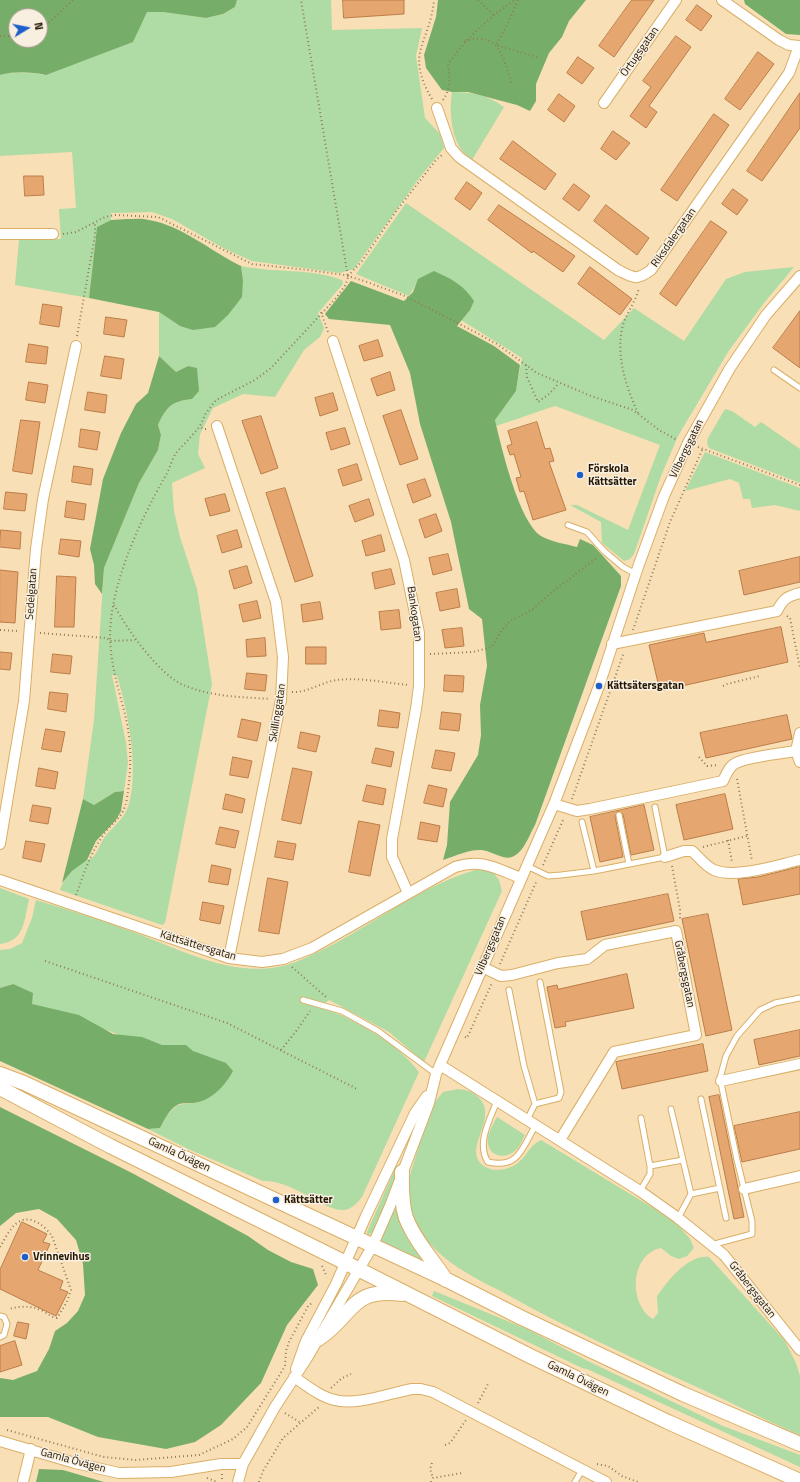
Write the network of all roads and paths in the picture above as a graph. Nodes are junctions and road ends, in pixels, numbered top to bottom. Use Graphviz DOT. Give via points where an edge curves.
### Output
graph roads {
  1 [pos="73,0"];
  2 [pos="301,0"];
  3 [pos="434,0"];
  4 [pos="478,0"];
  5 [pos="517,0"];
  6 [pos="676,0"];
  7 [pos="722,0"];
  8 [pos="494,15"];
  9 [pos="48,23"];
  10 [pos="465,41"];
  11 [pos="496,45"];
  12 [pos="800,46"];
  13 [pos="540,58"];
  14 [pos="512,84"];
  15 [pos="604,103"];
  16 [pos="437,108"];
  17 [pos="451,148"];
  18 [pos="95,223"];
  19 [pos="0,234"];
  20 [pos="53,234"];
  21 [pos="348,276"];
  22 [pos="800,276"];
  23 [pos="642,277"];
  24 [pos="321,312"];
  25 [pos="333,341"];
  26 [pos="76,346"];
  27 [pos="526,365"];
  28 [pos="774,370"];
  29 [pos="559,383"];
  30 [pos="800,388"];
  31 [pos="638,414"];
  32 [pos="200,426"];
  33 [pos="217,426"];
  34 [pos="677,440"];
  35 [pos="703,448"];
  36 [pos="800,485"];
  37 [pos="568,525"];
  38 [pos="604,551"];
  39 [pos="636,574"];
  40 [pos="800,593"];
  41 [pos="113,605"];
  42 [pos="777,611"];
  43 [pos="0,630"];
  44 [pos="29,632"];
  45 [pos="136,640"];
  46 [pos="110,641"];
  47 [pos="612,644"];
  48 [pos="419,654"];
  49 [pos="800,668"];
  50 [pos="760,676"];
  51 [pos="419,686"];
  52 [pos="724,686"];
  53 [pos="283,690"];
  54 [pos="263,698"];
  55 [pos="800,733"];
  56 [pos="796,751"];
  57 [pos="700,757"];
  58 [pos="800,762"];
  59 [pos="736,763"];
  60 [pos="723,781"];
  61 [pos="554,804"];
  62 [pos="655,807"];
  63 [pos="619,815"];
  64 [pos="582,822"];
  65 [pos="747,836"];
  66 [pos="728,840"];
  67 [pos="0,844"];
  68 [pos="692,852"];
  69 [pos="668,856"];
  70 [pos="800,860"];
  71 [pos="629,864"];
  72 [pos="526,865"];
  73 [pos="754,870"];
  74 [pos="594,871"];
  75 [pos="734,873"];
  76 [pos="521,878"];
  77 [pos="0,880"];
  78 [pos="408,893"];
  79 [pos="73,904"];
  80 [pos="676,931"];
  81 [pos="229,958"];
  82 [pos="283,959"];
  83 [pos="45,960"];
  84 [pos="482,967"];
  85 [pos="540,982"];
  86 [pos="508,990"];
  87 [pos="800,998"];
  88 [pos="303,1000"];
  89 [pos="318,1005"];
  90 [pos="342,1012"];
  91 [pos="281,1050"];
  92 [pos="800,1064"];
  93 [pos="438,1070"];
  94 [pos="0,1074"];
  95 [pos="721,1081"];
  96 [pos="0,1088"];
  97 [pos="357,1089"];
  98 [pos="432,1090"];
  99 [pos="701,1099"];
  100 [pos="497,1101"];
  101 [pos="535,1104"];
  102 [pos="671,1109"];
  103 [pos="641,1118"];
  104 [pos="530,1123"];
  105 [pos="560,1140"];
  106 [pos="683,1160"];
  107 [pos="650,1166"];
  108 [pos="402,1172"];
  109 [pos="800,1176"];
  110 [pos="720,1188"];
  111 [pos="744,1189"];
  112 [pos="640,1191"];
  113 [pos="691,1194"];
  114 [pos="678,1218"];
  115 [pos="726,1218"];
  116 [pos="357,1239"];
  117 [pos="711,1245"];
  118 [pos="0,1246"];
  119 [pos="372,1246"];
  120 [pos="346,1263"];
  121 [pos="321,1264"];
  122 [pos="360,1269"];
  123 [pos="447,1280"];
  124 [pos="327,1284"];
  125 [pos="408,1294"];
  126 [pos="316,1300"];
  127 [pos="6,1310"];
  128 [pos="0,1316"];
  129 [pos="0,1337"];
  130 [pos="318,1339"];
  131 [pos="800,1350"];
  132 [pos="351,1374"];
  133 [pos="294,1377"];
  134 [pos="324,1396"];
  135 [pos="0,1428"];
  136 [pos="0,1441"];
  137 [pos="800,1444"];
  138 [pos="31,1449"];
  139 [pos="432,1463"];
  140 [pos="243,1464"];
  141 [pos="582,1470"];
  142 [pos="462,1473"];
  143 [pos="433,1478"];
  144 [pos="800,1481"];
  145 [pos="23,1482"];
  146 [pos="238,1482"];
  147 [pos="259,1482"];
  148 [pos="431,1482"];
  149 [pos="575,1482"];
  150 [pos="606,1482"];
  1 -- 9 [label="path"];
  2 -- 21 [label="path"];
  3 -- 16 [label="path" via="419,53 420,75"];
  4 -- 8 [label="path"];
  5 -- 8 [label="path"];
  5 -- 11 [label="path"];
  6 -- 15 [label="street, Örtugsgatan"];
  7 -- 12 [label="street" via="780,40 789,45"];
  8 -- 10 [label="path"];
  10 -- 11 [label="path" via="487,39"];
  10 -- 16 [label="path" via="448,64 449,92"];
  11 -- 13 [label="path"];
  11 -- 14 [label="path"];
  12 -- 23 [label="street, Riksdalergatan" via="789,73 651,270"];
  16 -- 17 [label="street, Riksdalergatan"];
  17 -- 21 [label="path" via="436,160 362,261"];
  17 -- 23 [label="street, Riksdalergatan" via="459,157 618,270 634,278"];
  18 -- 20 [label="path" via="76,232"];
  18 -- 21 [label="path" via="114,215 158,217 252,264"];
  18 -- 26 [label="path"];
  19 -- 20 [label="street"];
  21 -- 24 [label="path" via="346,284"];
  21 -- 27 [label="path" via="405,296 497,344"];
  22 -- 39 [label="street, Vilbergsgatan" via="766,314 734,362 688,444 664,496"];
  23 -- 31 [label="path" via="637,296 623,325 620,348 622,365"];
  24 -- 25 [label="path"];
  24 -- 32 [label="path" via="271,368 255,380 216,400"];
  25 -- 48 [label="street, Bankogatan" via="404,560 419,633"];
  26 -- 44 [label="street, Sedelgatan" via="43,499"];
  27 -- 29 [label="path"];
  27 -- 29 [label="path" via="527,377 538,402"];
  28 -- 30 [label="lane"];
  29 -- 31 [label="path"];
  31 -- 34 [label="path"];
  32 -- 33 [label="path" via="203,429"];
  32 -- 41 [label="path" via="176,454 154,496 130,550"];
  33 -- 53 [label="street, Skillinggatan" via="276,602 284,657"];
  35 -- 36 [label="path"];
  37 -- 38 [label="lane" via="587,532"];
  38 -- 39 [label="lane"];
  38 -- 48 [label="path" via="532,610 510,621 492,647 473,652"];
  39 -- 47 [label="street, Vilbergsgatan"];
  40 -- 42 [label="street" via="782,600"];
  41 -- 45 [label="path"];
  41 -- 46 [label="path"];
  42 -- 47 [label="street"];
  42 -- 49 [label="path" via="790,618"];
  43 -- 44 [label="path"];
  44 -- 46 [label="path" via="86,635"];
  44 -- 67 [label="street, Sedelgatan" via="24,701"];
  45 -- 46 [label="path"];
  45 -- 54 [label="path" via="155,662 184,686 221,695"];
  46 -- 79 [label="path" via="130,747 127,799 121,815 100,838"];
  47 -- 61 [label="street, Vilbergsgatan"];
  48 -- 51 [label="street, Bankogatan"];
  50 -- 52 [label="path"];
  51 -- 53 [label="path" via="338,680 321,683 309,690"];
  51 -- 78 [label="street, Bankogatan" via="392,840 392,856"];
  53 -- 81 [label="street, Skillinggatan"];
  55 -- 56 [label="street"];
  56 -- 58 [label="street"];
  56 -- 59 [label="street"];
  57 -- 59 [label="path" via="707,766"];
  59 -- 60 [label="street" via="729,769"];
  60 -- 61 [label="street" via="577,811"];
  60 -- 65 [label="path" via="737,779"];
  61 -- 72 [label="street, Vilbergsgatan"];
  62 -- 69 [label="lane"];
  63 -- 71 [label="lane"];
  64 -- 74 [label="lane"];
  65 -- 66 [label="path"];
  65 -- 73 [label="path"];
  66 -- 68 [label="path"];
  66 -- 75 [label="path"];
  68 -- 69 [label="street" via="684,851"];
  68 -- 75 [label="street" via="712,869 722,873"];
  69 -- 71 [label="lane"];
  69 -- 80 [label="path" via="681,916"];
  70 -- 73 [label="street"];
  71 -- 74 [label="lane"];
  72 -- 74 [label="lane" via="548,876"];
  72 -- 76 [label="street, Vilbergsgatan"];
  73 -- 75 [label="street"];
  76 -- 78 [label="street, Kättsättersgatan" via="486,864 469,862"];
  76 -- 84 [label="street, Vilbergsgatan"];
  77 -- 79 [label="street, Kättsättersgatan"];
  78 -- 82 [label="street, Kättsättersgatan" via="312,948"];
  79 -- 81 [label="street, Kättsättersgatan"];
  80 -- 84 [label="street, Gråbergsgatan" via="605,945 587,959 558,963 512,975 501,976"];
  80 -- 105 [label="street, Gråbergsgatan" via="696,1035 614,1052"];
  81 -- 82 [label="street, Kättsättersgatan" via="262,962"];
  82 -- 90 [label="path"];
  83 -- 91 [label="path" via="227,1023"];
  84 -- 93 [label="street, Vilbergsgatan"];
  85 -- 101 [label="lane" via="561,1092 559,1098"];
  86 -- 101 [label="lane"];
  87 -- 95 [label="lane" via="775,1003 760,1010 733,1043 726,1056"];
  88 -- 89 [label="lane"];
  89 -- 90 [label="lane"];
  89 -- 91 [label="path" via="307,1013"];
  90 -- 93 [label="lane" via="378,1031"];
  91 -- 97 [label="path"];
  92 -- 95 [label="street"];
  93 -- 98 [label="street, Vilbergsgatan"];
  93 -- 100 [label="street, Gråbergsgatan"];
  94 -- 116 [label="main road, Gamla Övägen"];
  95 -- 111 [label="lane"];
  96 -- 120 [label="main road, Gamla Övägen" via="192,1188"];
  98 -- 108 [label="street, Vilbergsgatan"];
  98 -- 116 [label="street, Vilbergsgatan" via="415,1113"];
  99 -- 110 [label="lane"];
  100 -- 104 [label="street, Gråbergsgatan"];
  100 -- 104 [label="lane" via="483,1139 484,1155 488,1162 511,1162 519,1154"];
  101 -- 104 [label="lane"];
  102 -- 106 [label="lane"];
  103 -- 107 [label="lane"];
  104 -- 105 [label="street, Gråbergsgatan"];
  105 -- 112 [label="street, Gråbergsgatan"];
  106 -- 107 [label="lane"];
  106 -- 113 [label="lane"];
  107 -- 112 [label="lane" via="650,1174"];
  108 -- 119 [label="street, Vilbergsgatan"];
  108 -- 123 [label="main road" via="402,1197 406,1217 414,1235"];
  109 -- 111 [label="street"];
  110 -- 113 [label="lane"];
  110 -- 115 [label="lane"];
  111 -- 117 [label="lane" via="752,1222 752,1234"];
  112 -- 114 [label="street, Gråbergsgatan"];
  113 -- 114 [label="lane"];
  114 -- 117 [label="street, Gråbergsgatan"];
  116 -- 119 [label="main road, Gamla Övägen"];
  116 -- 120 [label="street"];
  117 -- 131 [label="street, Gråbergsgatan" via="724,1255"];
  118 -- 127 [label="path" via="17,1222 38,1222 48,1229 52,1236 71,1290 57,1318 25,1305"];
  119 -- 122 [label="street"];
  119 -- 123 [label="main road, Gamla Övägen"];
  120 -- 122 [label="main road, Gamla Övägen"];
  120 -- 133 [label="street" via="306,1341"];
  121 -- 124 [label="path" via="325,1270"];
  122 -- 125 [label="main road, Gamla Övägen"];
  122 -- 130 [label="street"];
  123 -- 137 [label="main road, Gamla Övägen" via="683,1394"];
  125 -- 130 [label="main road" via="388,1292 362,1298 331,1331"];
  125 -- 144 [label="main road, Gamla Övägen" via="598,1389"];
  126 -- 135 [label="path" via="308,1306 289,1342 285,1366 247,1427 233,1439 199,1455 136,1460 104,1457"];
  128 -- 129 [label="lane" via="4,1317 7,1324 4,1335"];
  130 -- 133 [label="street"];
  132 -- 134 [label="path" via="342,1378"];
  133 -- 134 [label="street"];
  133 -- 140 [label="street"];
  134 -- 141 [label="street" via="347,1402 412,1390 433,1392"];
  134 -- 147 [label="path" via="319,1407 283,1438 262,1471"];
  136 -- 138 [label="street, Gamla Övägen"];
  138 -- 140 [label="street, Gamla Övägen" via="119,1473 171,1472 221,1464"];
  138 -- 145 [label="street"];
  139 -- 143 [label="path" via="430,1469"];
  140 -- 146 [label="street"];
  141 -- 149 [label="lane"];
  141 -- 150 [label="street"];
  142 -- 143 [label="path"];
  143 -- 148 [label="path"];
}
